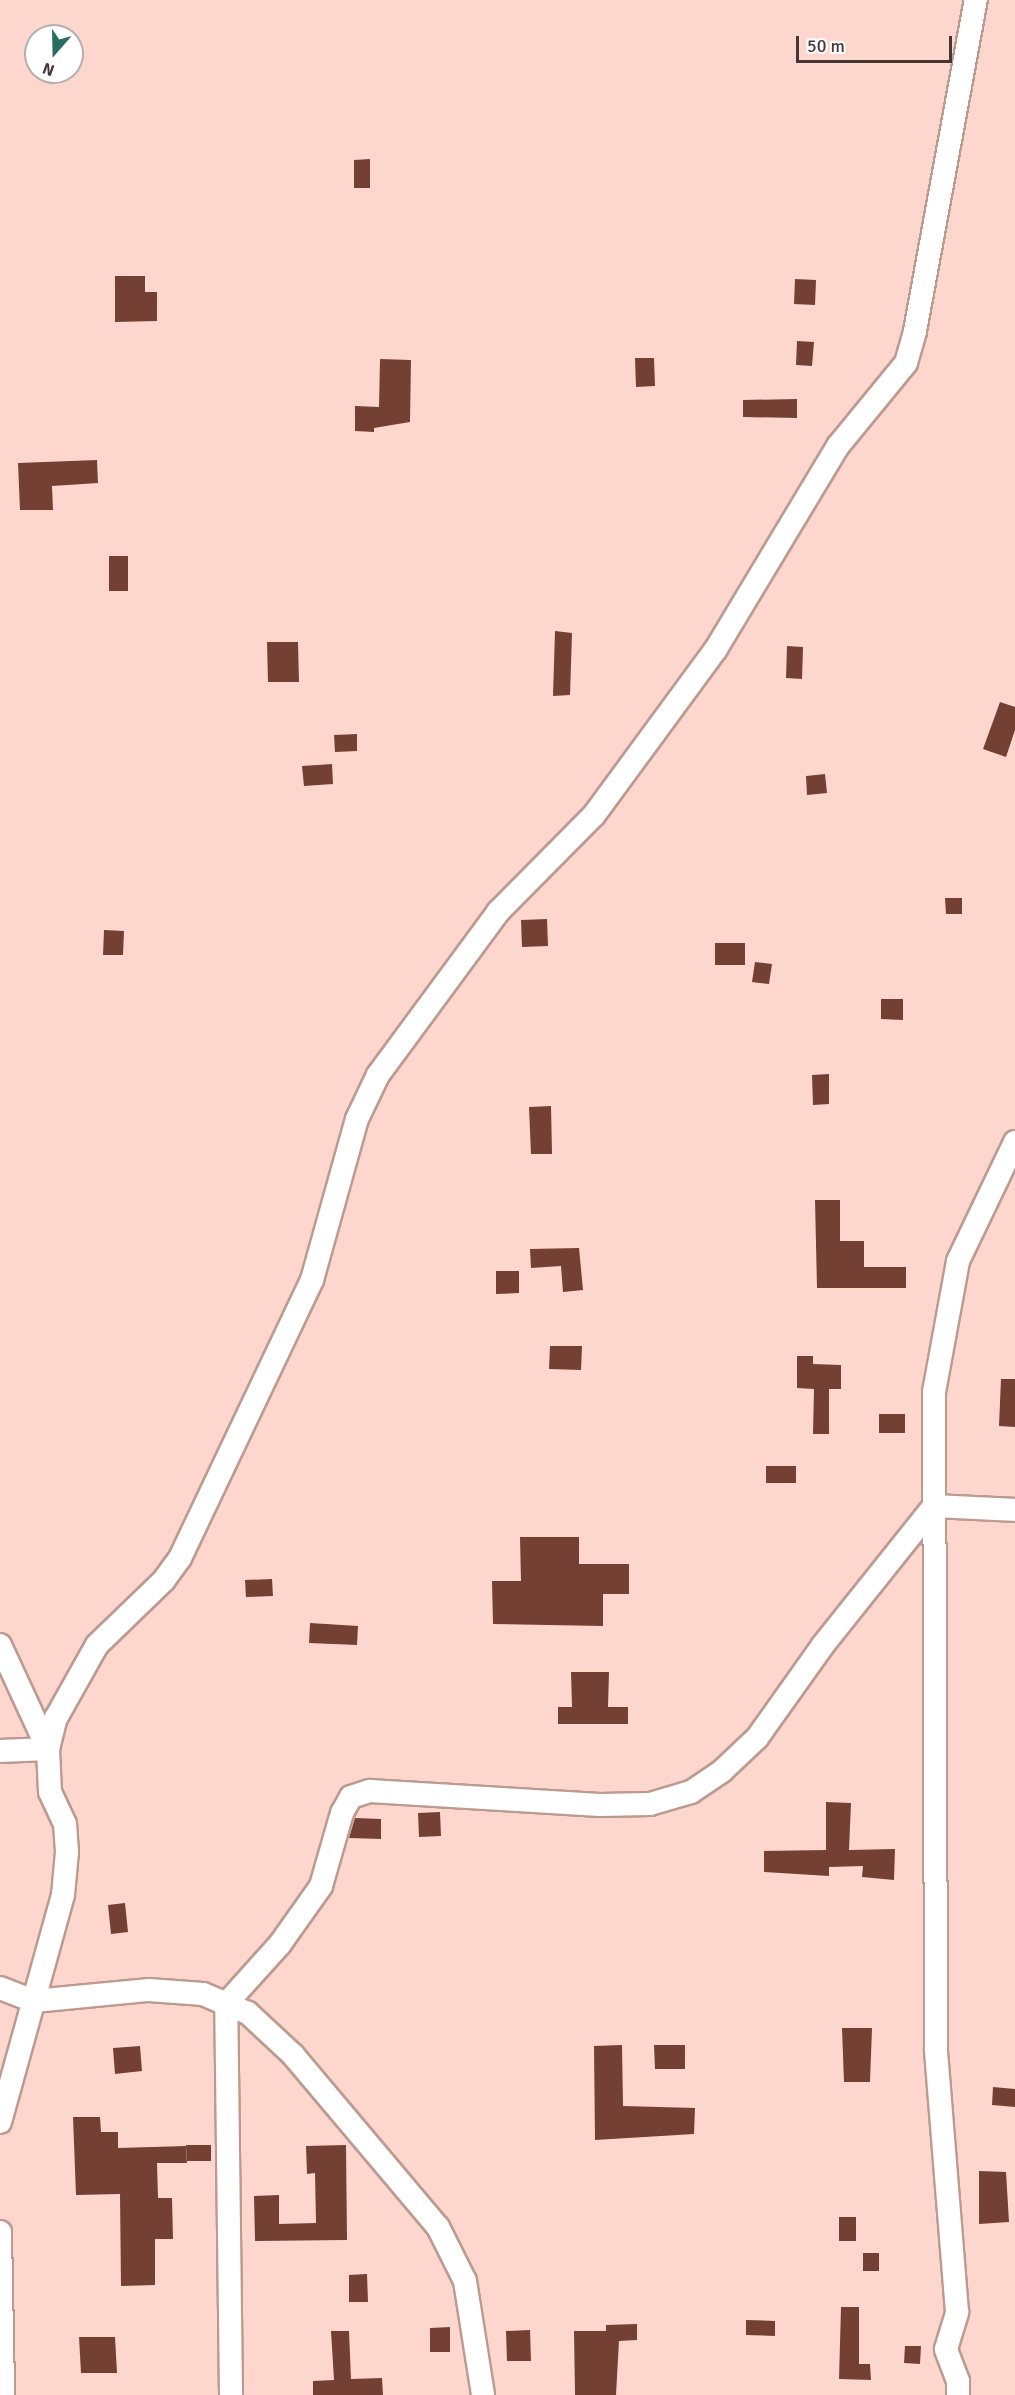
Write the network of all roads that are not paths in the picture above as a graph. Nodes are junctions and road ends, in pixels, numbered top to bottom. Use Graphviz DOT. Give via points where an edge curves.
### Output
graph roads {
  1 [pos="976,0"];
  2 [pos="1015,1142"];
  3 [pos="934,1506"];
  4 [pos="1015,1510"];
  5 [pos="0,1645"];
  6 [pos="48,1749"];
  7 [pos="0,1750"];
  8 [pos="0,1988"];
  9 [pos="34,2001"];
  10 [pos="226,2004"];
  11 [pos="0,2122"];
  12 [pos="0,2232"];
  13 [pos="3,2395"];
  14 [pos="231,2395"];
  15 [pos="483,2395"];
  16 [pos="958,2395"];
  1 -- 6 [label="street" via="906,363 838,446 716,649 594,815 498,912 378,1075 357,1119 312,1280 180,1558 164,1580 97,1645 60,1710"];
  2 -- 3 [label="street" via="958,1261 944,1322 934,1392"];
  3 -- 4 [label="street"];
  3 -- 10 [label="street" via="823,1644 757,1738 691,1792 650,1803 600,1805 370,1791 351,1797 342,1814 321,1886 280,1944"];
  3 -- 16 [label="street" via="936,2049 957,2312 946,2349 958,2381"];
  5 -- 6 [label="street"];
  6 -- 7 [label="street"];
  6 -- 9 [label="street" via="50,1792 65,1824 67,1852 63,1895"];
  8 -- 9 [label="street"];
  9 -- 10 [label="street" via="149,1990 203,1994"];
  9 -- 11 [label="street"];
  10 -- 14 [label="street"];
  10 -- 15 [label="street" via="248,2013 293,2055 438,2227 465,2281"];
  12 -- 13 [label="street"];
}
